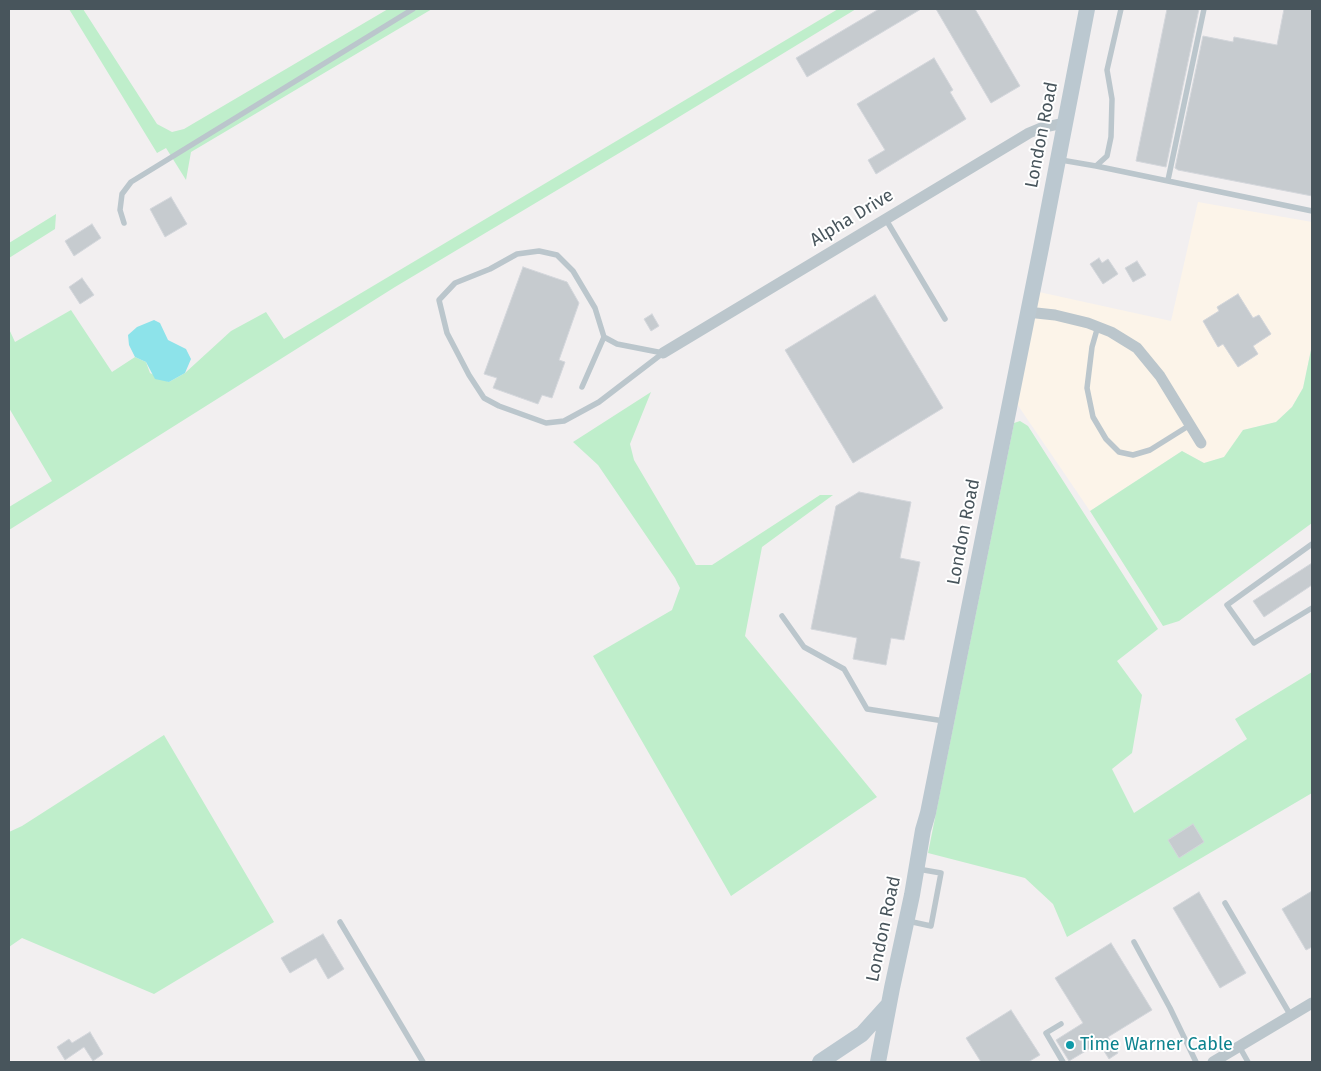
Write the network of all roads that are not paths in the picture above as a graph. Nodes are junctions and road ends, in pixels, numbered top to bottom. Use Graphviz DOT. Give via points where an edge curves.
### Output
graph roads {
  1 [pos="413,9"];
  2 [pos="1087,9"];
  3 [pos="1121,9"];
  4 [pos="1204,9"];
  5 [pos="1064,123"];
  6 [pos="1058,160"];
  7 [pos="1096,166"];
  8 [pos="1168,180"];
  9 [pos="1312,210"];
  10 [pos="885,218"];
  11 [pos="124,223"];
  12 [pos="1027,312"];
  13 [pos="945,319"];
  14 [pos="1098,326"];
  15 [pos="604,337"];
  16 [pos="663,353"];
  17 [pos="582,387"];
  18 [pos="1190,425"];
  19 [pos="1200,443"];
  20 [pos="1312,544"];
  21 [pos="1312,608"];
  22 [pos="782,616"];
  23 [pos="946,722"];
  24 [pos="916,869"];
  25 [pos="1225,903"];
  26 [pos="906,921"];
  27 [pos="340,922"];
  28 [pos="1134,942"];
  29 [pos="1312,1003"];
  30 [pos="889,1004"];
  31 [pos="1291,1016"];
  32 [pos="1061,1024"];
  33 [pos="1239,1046"];
  34 [pos="423,1062"];
  35 [pos="820,1062"];
  36 [pos="878,1062"];
  37 [pos="1062,1062"];
  38 [pos="1196,1062"];
  39 [pos="1212,1062"];
  40 [pos="1248,1062"];
  1 -- 11 [label="lane" via="131,182 122,194 120,210"];
  2 -- 5 [label="street, London Road"];
  3 -- 7 [label="lane" via="1107,70 1112,99 1111,137 1107,156"];
  4 -- 8 [label="lane"];
  5 -- 6 [label="street, London Road"];
  5 -- 10 [label="street, Alpha Drive" via="1029,133"];
  6 -- 7 [label="lane"];
  6 -- 12 [label="street, London Road"];
  7 -- 8 [label="lane"];
  8 -- 9 [label="lane"];
  10 -- 13 [label="lane"];
  10 -- 16 [label="street, Alpha Drive"];
  12 -- 14 [label="street"];
  12 -- 23 [label="street, London Road"];
  14 -- 18 [label="street" via="1137,348 1160,376"];
  14 -- 18 [label="lane" via="1092,347 1088,388 1093,417 1106,439 1119,452 1133,455 1150,450"];
  15 -- 16 [label="lane" via="617,344"];
  15 -- 16 [label="lane" via="595,308 573,271 557,256 539,251 518,254 455,283 439,300 448,333 484,398 546,423 564,421 599,402"];
  15 -- 17 [label="lane"];
  18 -- 19 [label="street"];
  20 -- 21 [label="lane" via="1228,605 1254,643"];
  22 -- 23 [label="lane" via="804,647 844,669 867,709"];
  23 -- 24 [label="street, London Road"];
  24 -- 26 [label="street, London Road"];
  24 -- 26 [label="lane" via="941,874 931,926"];
  25 -- 31 [label="lane"];
  26 -- 30 [label="street, London Road"];
  27 -- 34 [label="lane"];
  28 -- 38 [label="lane"];
  29 -- 31 [label="street"];
  30 -- 35 [label="street" via="862,1034"];
  30 -- 36 [label="street, London Road"];
  31 -- 33 [label="street"];
  32 -- 37 [label="lane" via="1046,1034"];
  33 -- 39 [label="street"];
  33 -- 40 [label="lane"];
}
